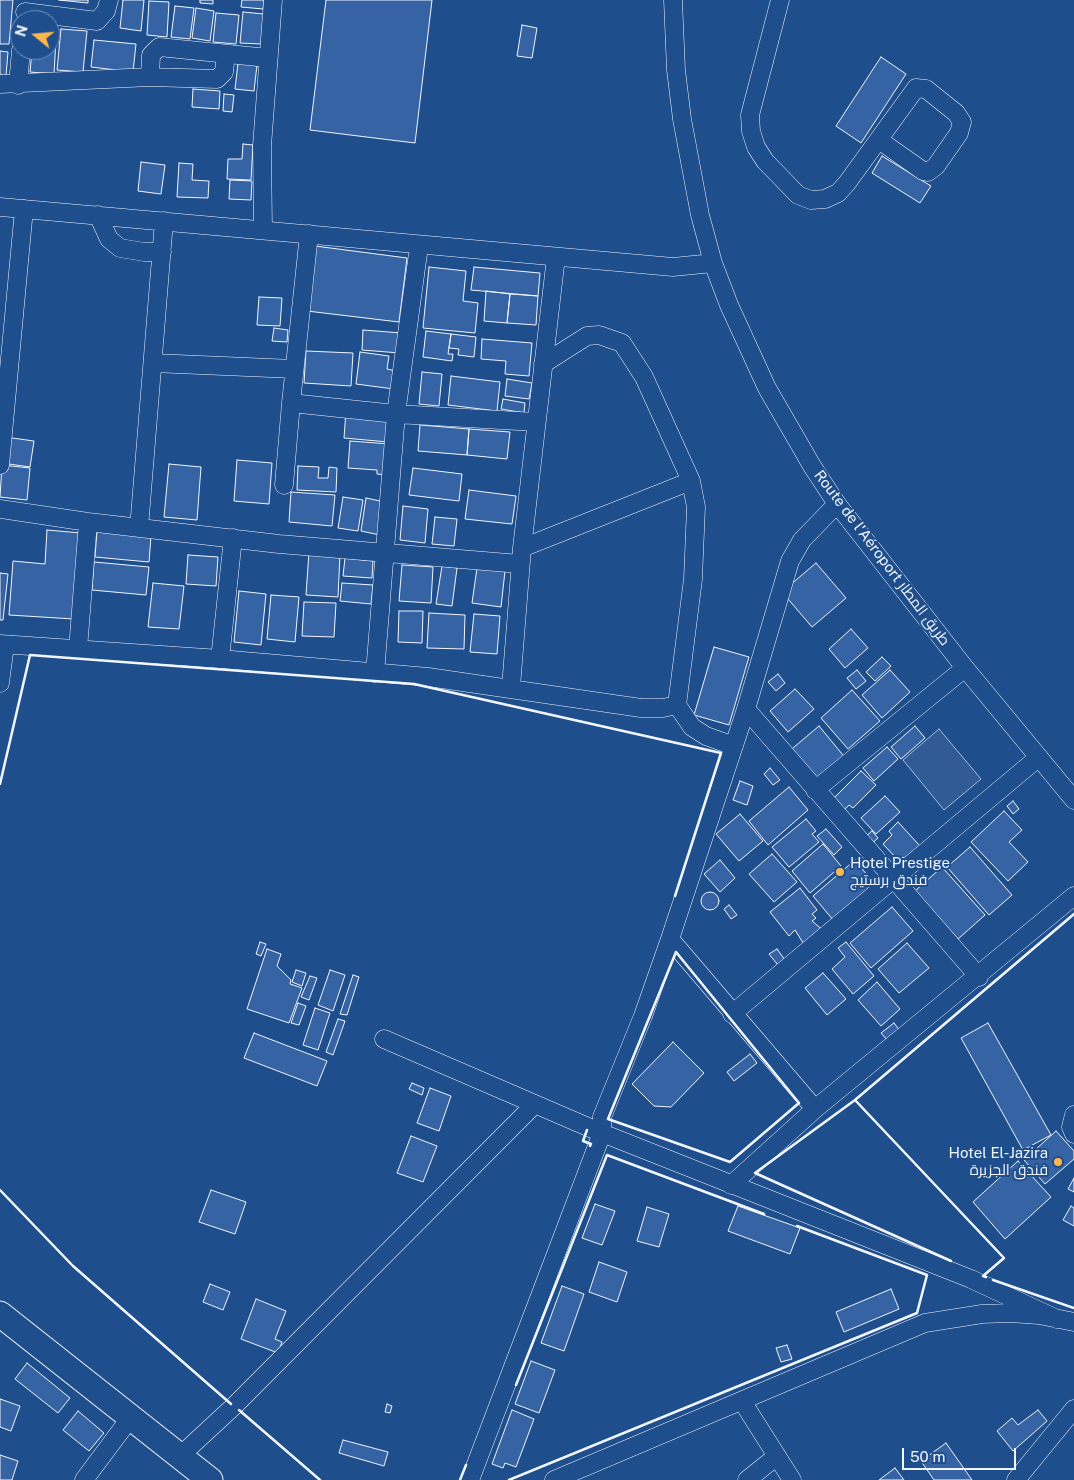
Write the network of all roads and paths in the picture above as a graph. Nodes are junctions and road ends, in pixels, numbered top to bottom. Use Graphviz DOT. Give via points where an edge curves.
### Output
graph roads {
  1 [pos="109,0"];
  2 [pos="273,0"];
  3 [pos="672,0"];
  4 [pos="780,0"];
  5 [pos="60,16"];
  6 [pos="226,54"];
  7 [pos="268,58"];
  8 [pos="20,60"];
  9 [pos="150,77"];
  10 [pos="0,84"];
  11 [pos="18,85"];
  12 [pos="879,140"];
  13 [pos="0,206"];
  14 [pos="24,209"];
  15 [pos="98,215"];
  16 [pos="164,221"];
  17 [pos="263,230"];
  18 [pos="309,234"];
  19 [pos="419,246"];
  20 [pos="162,252"];
  21 [pos="556,257"];
  22 [pos="713,263"];
  23 [pos="153,363"];
  24 [pos="543,364"];
  25 [pos="294,369"];
  26 [pos="290,403"];
  27 [pos="396,414"];
  28 [pos="536,422"];
  29 [pos="0,465"];
  30 [pos="691,481"];
  31 [pos="284,485"];
  32 [pos="837,504"];
  33 [pos="0,509"];
  34 [pos="88,522"];
  35 [pos="139,528"];
  36 [pos="232,538"];
  37 [pos="384,553"];
  38 [pos="521,556"];
  39 [pos="3,644"];
  40 [pos="78,649"];
  41 [pos="220,659"];
  42 [pos="965,668"];
  43 [pos="375,673"];
  44 [pos="0,683"];
  45 [pos="511,687"];
  46 [pos="677,705"];
  47 [pos="746,708"];
  48 [pos="734,746"];
  49 [pos="1039,757"];
  50 [pos="815,790"];
  51 [pos="1074,800"];
  52 [pos="892,879"];
  53 [pos="1074,896"];
  54 [pos="670,939"];
  55 [pos="979,977"];
  56 [pos="732,1014"];
  57 [pos="384,1039"];
  58 [pos="534,1104"];
  59 [pos="815,1109"];
  60 [pos="1074,1115"];
  61 [pos="596,1130"];
  62 [pos="1074,1134"];
  63 [pos="731,1185"];
  64 [pos="0,1314"];
  65 [pos="1066,1321"];
  66 [pos="742,1401"];
  67 [pos="1074,1409"];
  68 [pos="131,1418"];
  69 [pos="180,1456"];
  70 [pos="777,1456"];
  71 [pos="84,1480"];
  72 [pos="210,1480"];
  73 [pos="470,1480"];
  74 [pos="554,1480"];
  75 [pos="748,1480"];
  76 [pos="792,1480"];
  77 [pos="1016,1480"];
  1 -- 5 [label="street" via="106,11 97,21"];
  2 -- 7 [label="street"];
  3 -- 22 [label="street, Route de l'Aéroport طريق المطار" via="682,119"];
  4 -- 12 [label="street" via="750,114 756,147 765,161 798,195 811,200 825,199 838,193"];
  6 -- 7 [label="street"];
  6 -- 9 [label="street" via="224,72 217,79"];
  6 -- 9 [label="street" via="159,47 151,55"];
  7 -- 17 [label="street" via="262,146"];
  8 -- 11 [label="street"];
  9 -- 11 [label="street"];
  10 -- 11 [label="street"];
  12 -- 12 [label="street" via="920,87 926,88 962,122 954,140 928,172"];
  13 -- 14 [label="street"];
  14 -- 15 [label="street"];
  14 -- 29 [label="street"];
  15 -- 16 [label="street"];
  15 -- 20 [label="street" via="109,239 120,248"];
  16 -- 17 [label="street"];
  16 -- 20 [label="street"];
  17 -- 18 [label="street"];
  18 -- 19 [label="street"];
  18 -- 25 [label="street"];
  19 -- 21 [label="street"];
  19 -- 27 [label="street"];
  20 -- 23 [label="street"];
  21 -- 22 [label="street" via="673,267"];
  21 -- 24 [label="street"];
  22 -- 32 [label="street, Route de l'Aéroport طريق المطار" via="767,388"];
  23 -- 25 [label="street"];
  23 -- 35 [label="street"];
  24 -- 28 [label="street"];
  24 -- 30 [label="street" via="587,336 599,335 622,343 644,377"];
  25 -- 26 [label="street"];
  26 -- 27 [label="street"];
  26 -- 31 [label="street"];
  27 -- 28 [label="street"];
  27 -- 37 [label="street"];
  28 -- 38 [label="street"];
  30 -- 38 [label="street"];
  30 -- 46 [label="street" via="696,507 694,560"];
  32 -- 42 [label="street, Route de l'Aéroport طريق المطار"];
  32 -- 47 [label="street" via="802,540 790,561"];
  33 -- 34 [label="street"];
  34 -- 35 [label="street"];
  34 -- 40 [label="street"];
  35 -- 36 [label="street"];
  36 -- 37 [label="street"];
  36 -- 41 [label="street"];
  37 -- 38 [label="street"];
  37 -- 43 [label="street"];
  38 -- 45 [label="street"];
  39 -- 40 [label="street"];
  39 -- 44 [label="street"];
  40 -- 41 [label="street"];
  41 -- 43 [label="street"];
  42 -- 49 [label="street, Route de l'Aéroport طريق المطار"];
  42 -- 50 [label="street"];
  43 -- 45 [label="street"];
  45 -- 46 [label="street" via="641,708"];
  46 -- 48 [label="street" via="692,727"];
  47 -- 48 [label="street"];
  47 -- 50 [label="street"];
  48 -- 54 [label="street"];
  49 -- 51 [label="street, Route de l'Aéroport طريق المطار"];
  49 -- 52 [label="street"];
  50 -- 52 [label="street"];
  52 -- 55 [label="street"];
  52 -- 56 [label="street"];
  53 -- 55 [label="street"];
  54 -- 56 [label="street"];
  54 -- 61 [label="street" via="643,1016"];
  55 -- 59 [label="street"];
  56 -- 59 [label="street"];
  57 -- 58 [label="street"];
  58 -- 61 [label="street"];
  58 -- 69 [label="street" via="234,1406"];
  59 -- 63 [label="street"];
  60 -- 62 [label="street" via="1071,1127"];
  61 -- 63 [label="street"];
  61 -- 73 [label="street"];
  63 -- 65 [label="street" via="946,1269"];
  64 -- 68 [label="highway"];
  65 -- 66 [label="street" via="1010,1313 925,1323"];
  66 -- 70 [label="street"];
  66 -- 74 [label="street"];
  67 -- 77 [label="street"];
  68 -- 69 [label="highway"];
  68 -- 71 [label="street"];
  69 -- 72 [label="highway"];
  70 -- 75 [label="street"];
  70 -- 76 [label="street"];
}
